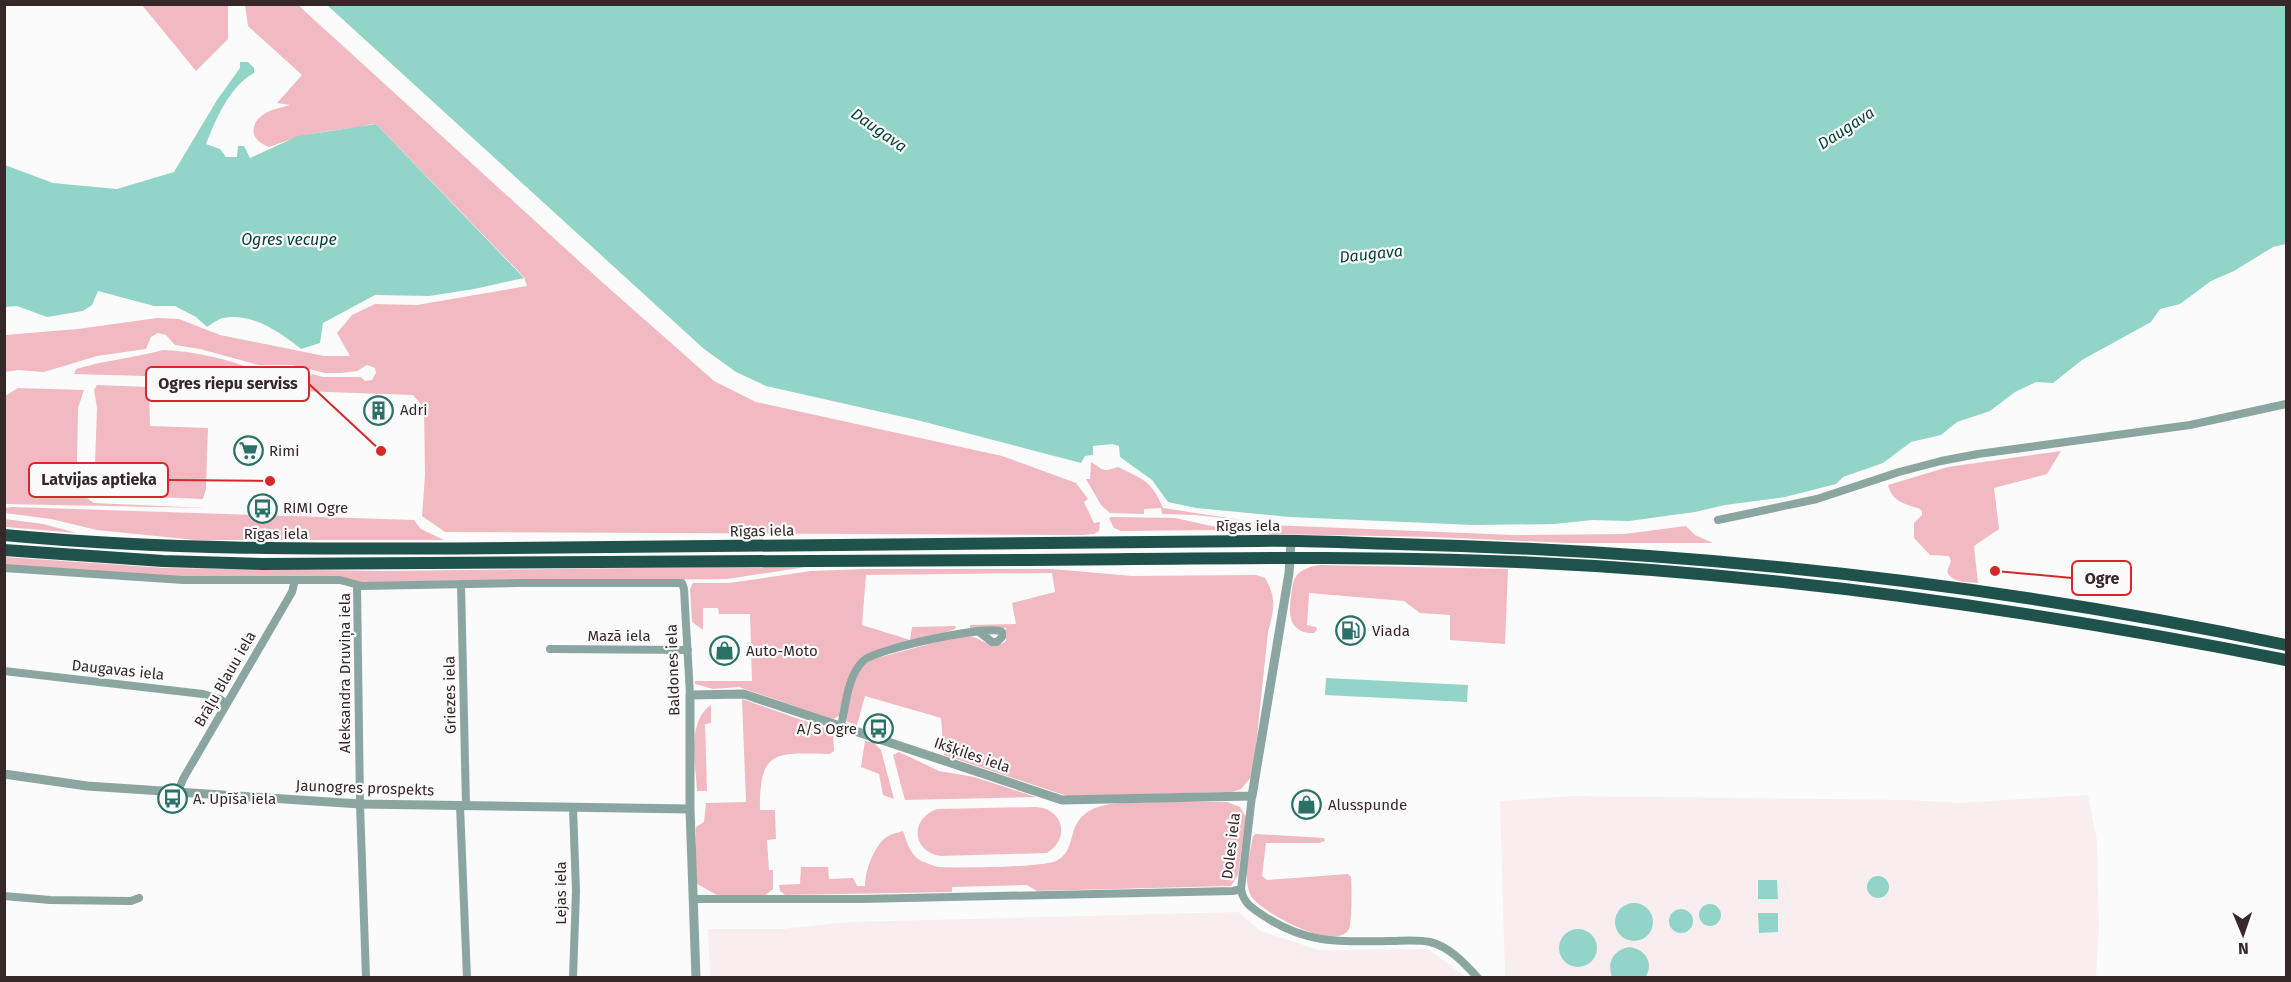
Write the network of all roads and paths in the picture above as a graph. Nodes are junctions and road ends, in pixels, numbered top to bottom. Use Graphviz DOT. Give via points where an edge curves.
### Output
graph roads {
  1 [pos="2286,404"];
  2 [pos="1718,520"];
  3 [pos="4,535"];
  4 [pos="1291,541"];
  5 [pos="4,550"];
  6 [pos="1290,558"];
  7 [pos="4,568"];
  8 [pos="295,580"];
  9 [pos="461,584"];
  10 [pos="357,585"];
  11 [pos="978,632"];
  12 [pos="2286,645"];
  13 [pos="550,649"];
  14 [pos="688,650"];
  15 [pos="2286,660"];
  16 [pos="4,671"];
  17 [pos="690,695"];
  18 [pos="226,704"];
  19 [pos="841,726"];
  20 [pos="4,774"];
  21 [pos="178,792"];
  22 [pos="1252,796"];
  23 [pos="360,804"];
  24 [pos="463,806"];
  25 [pos="573,808"];
  26 [pos="690,809"];
  27 [pos="1241,889"];
  28 [pos="4,896"];
  29 [pos="139,898"];
  30 [pos="693,899"];
  31 [pos="366,978"];
  32 [pos="466,978"];
  33 [pos="573,978"];
  34 [pos="696,978"];
  35 [pos="1478,978"];
  1 -- 2 [label="street" via="2190,425 1941,461 1817,499"];
  3 -- 4 [label="highway, Rīgas iela" via="259,550"];
  4 -- 6 [label="street, Doles iela"];
  4 -- 12 [label="highway, Rīgas iela" via="1520,547 1705,559 1891,578 2100,610"];
  5 -- 6 [label="highway, Rīgas iela" via="262,564"];
  6 -- 15 [label="highway, Rīgas iela" via="1517,562 1842,588 2095,625"];
  6 -- 22 [label="street, Doles iela"];
  7 -- 8 [label="street" via="172,579"];
  8 -- 10 [label="street" via="340,580"];
  8 -- 18 [label="street, Brāļu Blauu iela" via="292,592"];
  9 -- 10 [label="street"];
  9 -- 14 [label="street, Baldones iela" via="682,583"];
  9 -- 24 [label="street, Griezes iela"];
  10 -- 23 [label="street, Aleksandra Druviņa iela"];
  11 -- 19 [label="street" via="946,636 866,658 853,677"];
  13 -- 14 [label="street, Mazā iela"];
  14 -- 17 [label="street, Baldones iela"];
  16 -- 18 [label="street, Daugavas iela" via="203,694"];
  17 -- 19 [label="street, Ikšķiles iela" via="744,694"];
  17 -- 26 [label="street, Baldones iela"];
  18 -- 21 [label="street, Brāļu Blauu iela"];
  19 -- 22 [label="street, Ikšķiles iela" via="1062,800"];
  20 -- 21 [label="street, Jaunogres prospekts" via="87,786"];
  21 -- 23 [label="street, Jaunogres prospekts"];
  22 -- 27 [label="street, Doles iela"];
  23 -- 24 [label="street, Jaunogres prospekts"];
  23 -- 31 [label="street, Aleksandra Druviņa iela"];
  24 -- 25 [label="street, Jaunogres prospekts"];
  24 -- 32 [label="street, Griezes iela"];
  25 -- 26 [label="street, Jaunogres prospekts"];
  25 -- 33 [label="street, Lejas iela"];
  26 -- 30 [label="street, Baldones iela"];
  27 -- 30 [label="street" via="861,899"];
  27 -- 35 [label="street, Doles iela" via="1248,906 1297,935 1326,942 1428,942 1450,951"];
  28 -- 29 [label="street" via="131,902"];
  30 -- 34 [label="street, Baldones iela"];
}
